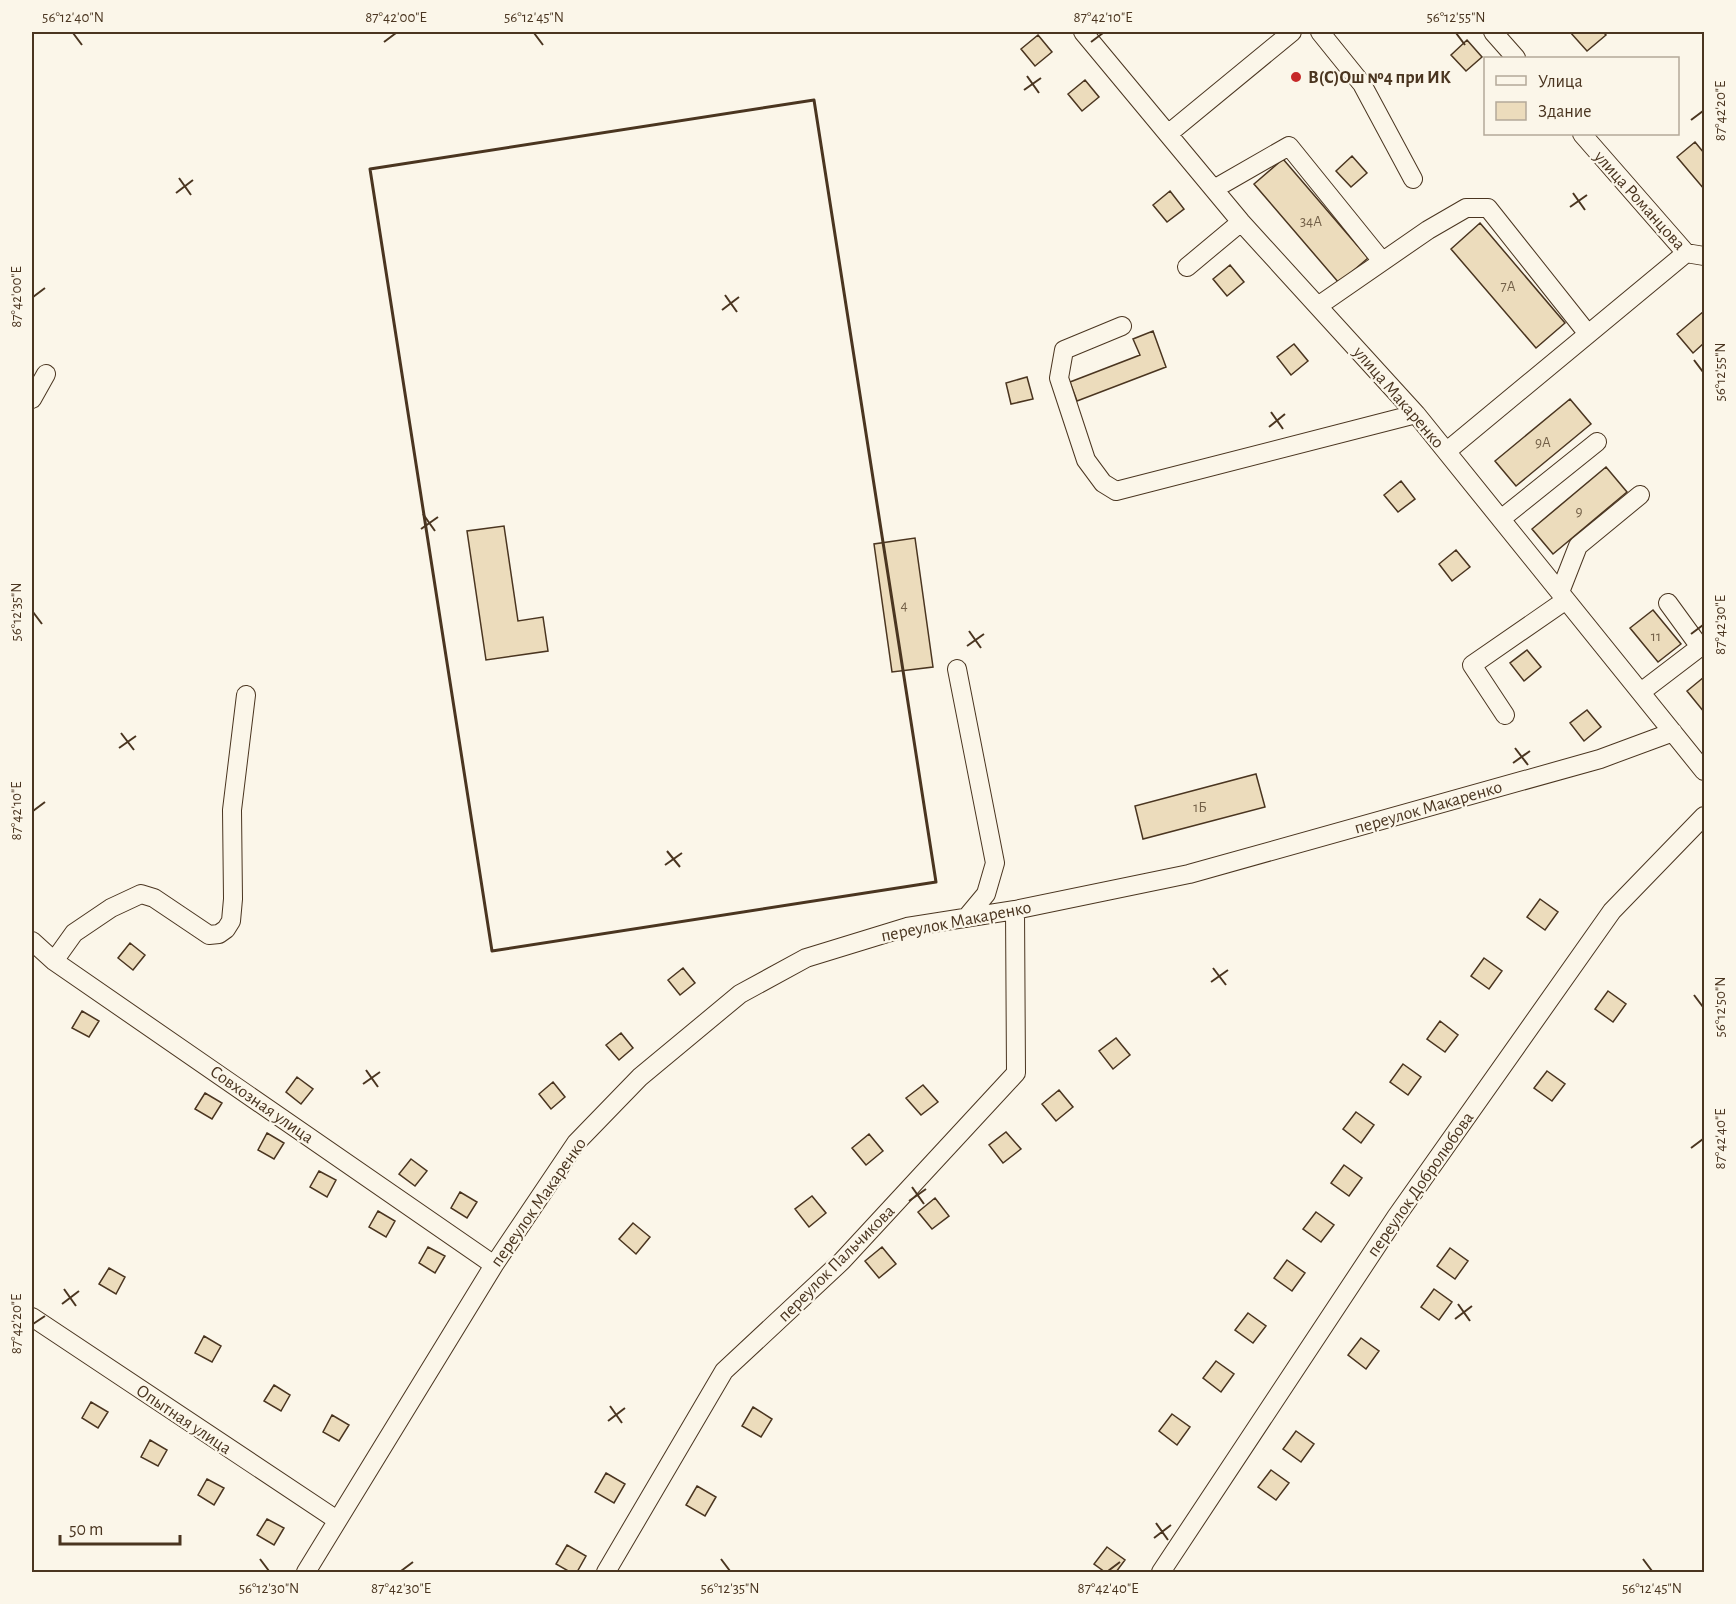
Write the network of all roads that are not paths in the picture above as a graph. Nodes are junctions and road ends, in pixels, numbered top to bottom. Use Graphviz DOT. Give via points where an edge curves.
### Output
graph roads {
  1 [pos="1083,32"];
  2 [pos="1292,32"];
  3 [pos="1320,32"];
  4 [pos="1493,32"];
  5 [pos="1515,57"];
  6 [pos="1168,134"];
  7 [pos="1583,135"];
  8 [pos="1413,179"];
  9 [pos="1214,189"];
  10 [pos="1241,222"];
  11 [pos="1695,255"];
  12 [pos="1382,261"];
  13 [pos="1187,267"];
  14 [pos="1318,306"];
  15 [pos="1122,326"];
  16 [pos="1588,334"];
  17 [pos="46,374"];
  18 [pos="32,399"];
  19 [pos="1416,414"];
  20 [pos="1596,442"];
  21 [pos="1446,451"];
  22 [pos="1640,495"];
  23 [pos="1501,519"];
  24 [pos="1563,596"];
  25 [pos="1668,603"];
  26 [pos="1702,649"];
  27 [pos="957,669"];
  28 [pos="1641,692"];
  29 [pos="246,695"];
  30 [pos="1505,716"];
  31 [pos="1673,732"];
  32 [pos="1704,771"];
  33 [pos="1704,816"];
  34 [pos="1014,910"];
  35 [pos="966,918"];
  36 [pos="32,941"];
  37 [pos="54,960"];
  38 [pos="494,1264"];
  39 [pos="32,1317"];
  40 [pos="337,1520"];
  41 [pos="306,1572"];
  42 [pos="606,1572"];
  43 [pos="1161,1572"];
  1 -- 6 [label="street, улица Макаренко"];
  2 -- 6 [label="street"];
  3 -- 8 [label="street" via="1362,84"];
  4 -- 5 [label="street"];
  6 -- 9 [label="street, улица Макаренко"];
  7 -- 11 [label="street, улица Романцова"];
  9 -- 10 [label="street, улица Макаренко"];
  9 -- 12 [label="street" via="1290,146"];
  10 -- 13 [label="street"];
  10 -- 14 [label="street, улица Макаренко"];
  11 -- 16 [label="street"];
  12 -- 14 [label="street"];
  12 -- 16 [label="street" via="1466,208 1488,208"];
  14 -- 19 [label="street, улица Макаренко"];
  15 -- 19 [label="street" via="1064,350 1059,378 1086,460 1103,483 1116,491"];
  16 -- 21 [label="street"];
  17 -- 18 [label="street"];
  19 -- 21 [label="street, улица Макаренко"];
  20 -- 23 [label="street"];
  21 -- 23 [label="street, улица Макаренко"];
  22 -- 24 [label="street" via="1578,546"];
  23 -- 24 [label="street, улица Макаренко"];
  24 -- 28 [label="street, улица Макаренко"];
  24 -- 30 [label="street" via="1473,665"];
  25 -- 26 [label="street"];
  26 -- 28 [label="street"];
  27 -- 35 [label="street" via="995,862 986,894"];
  28 -- 31 [label="street, улица Макаренко"];
  29 -- 37 [label="street" via="231,810 233,899 231,921 226,929 209,935 154,898 141,894 74,933"];
  31 -- 32 [label="street, улица Макаренко"];
  31 -- 34 [label="street, переулок Макаренко" via="1600,759 1200,871"];
  33 -- 43 [label="street, переулок Добролюбова" via="1612,911 1396,1218"];
  34 -- 35 [label="street, переулок Макаренко"];
  34 -- 42 [label="street, переулок Пальчикова" via="1016,1073 842,1261 724,1371"];
  35 -- 38 [label="street, переулок Макаренко" via="908,927 806,958 740,994 640,1077 576,1143"];
  36 -- 37 [label="street, Совхозная улица"];
  37 -- 38 [label="street, Совхозная улица"];
  38 -- 40 [label="street, переулок Макаренко"];
  39 -- 40 [label="street, Опытная улица"];
  40 -- 41 [label="street, переулок Макаренко"];
}
